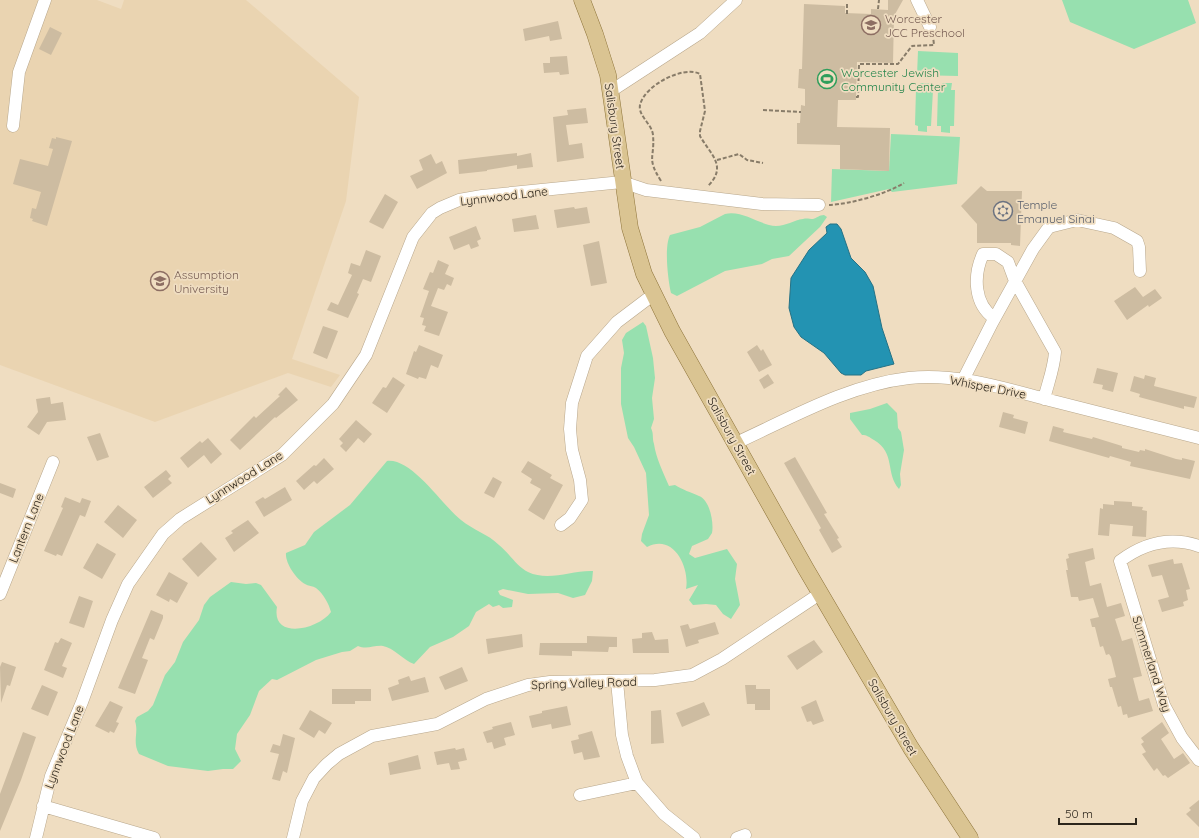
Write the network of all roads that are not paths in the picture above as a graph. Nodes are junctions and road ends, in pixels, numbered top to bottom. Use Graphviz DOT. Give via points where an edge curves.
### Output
graph roads {
  1 [pos="45,0"];
  2 [pos="582,0"];
  3 [pos="736,0"];
  4 [pos="917,0"];
  5 [pos="930,27"];
  6 [pos="611,91"];
  7 [pos="13,126"];
  8 [pos="622,182"];
  9 [pos="819,205"];
  10 [pos="1140,271"];
  11 [pos="1016,280"];
  12 [pos="654,294"];
  13 [pos="994,318"];
  14 [pos="963,380"];
  15 [pos="1044,399"];
  16 [pos="1199,438"];
  17 [pos="736,443"];
  18 [pos="53,462"];
  19 [pos="561,525"];
  20 [pos="1199,546"];
  21 [pos="821,593"];
  22 [pos="0,594"];
  23 [pos="617,681"];
  24 [pos="1199,760"];
  25 [pos="637,783"];
  26 [pos="580,796"];
  27 [pos="43,806"];
  28 [pos="36,838"];
  29 [pos="154,838"];
  30 [pos="293,838"];
  31 [pos="694,838"];
  32 [pos="970,838"];
  1 -- 7 [label="street" via="19,72"];
  2 -- 6 [label="main road, Salisbury Street" via="600,47"];
  3 -- 6 [label="street" via="696,36"];
  4 -- 5 [label="street"];
  6 -- 8 [label="main road, Salisbury Street"];
  8 -- 9 [label="street" via="646,190 762,204"];
  8 -- 12 [label="main road, Salisbury Street" via="630,228 644,274"];
  8 -- 27 [label="street, Lynnwood Lane" via="459,200 440,208 422,224 406,253 366,355 333,404 282,455 180,519 163,534 128,584 51,776"];
  10 -- 11 [label="street" via="1137,241 1114,228 1077,220 1049,227"];
  11 -- 13 [label="street"];
  11 -- 13 [label="street" via="1008,262 996,254 983,254 978,266 978,301 986,313"];
  11 -- 15 [label="street" via="1055,352"];
  12 -- 17 [label="main road, Salisbury Street" via="672,331"];
  12 -- 19 [label="street" via="617,322 587,356 572,403 570,429 582,500 570,518"];
  13 -- 14 [label="street"];
  14 -- 15 [label="street, Whisper Drive"];
  14 -- 17 [label="street, Whisper Drive" via="915,378 876,384 834,398"];
  15 -- 16 [label="street, Whisper Drive"];
  17 -- 21 [label="main road, Salisbury Street"];
  18 -- 22 [label="street, Lantern Lane"];
  20 -- 24 [label="street, Summerland Way" via="1174,541 1156,542 1140,548 1120,561 1164,705 1182,738"];
  21 -- 23 [label="street, Spring Valley Road" via="700,672 673,679"];
  21 -- 32 [label="main road, Salisbury Street" via="915,754"];
  23 -- 25 [label="street" via="622,736"];
  23 -- 30 [label="street, Spring Valley Road" via="550,682 518,687 486,698 437,724 372,736 361,741 327,764 314,778 302,801"];
  25 -- 26 [label="street"];
  25 -- 31 [label="street" via="664,814"];
  27 -- 28 [label="street, Lynnwood Lane"];
  27 -- 29 [label="street"];
}
